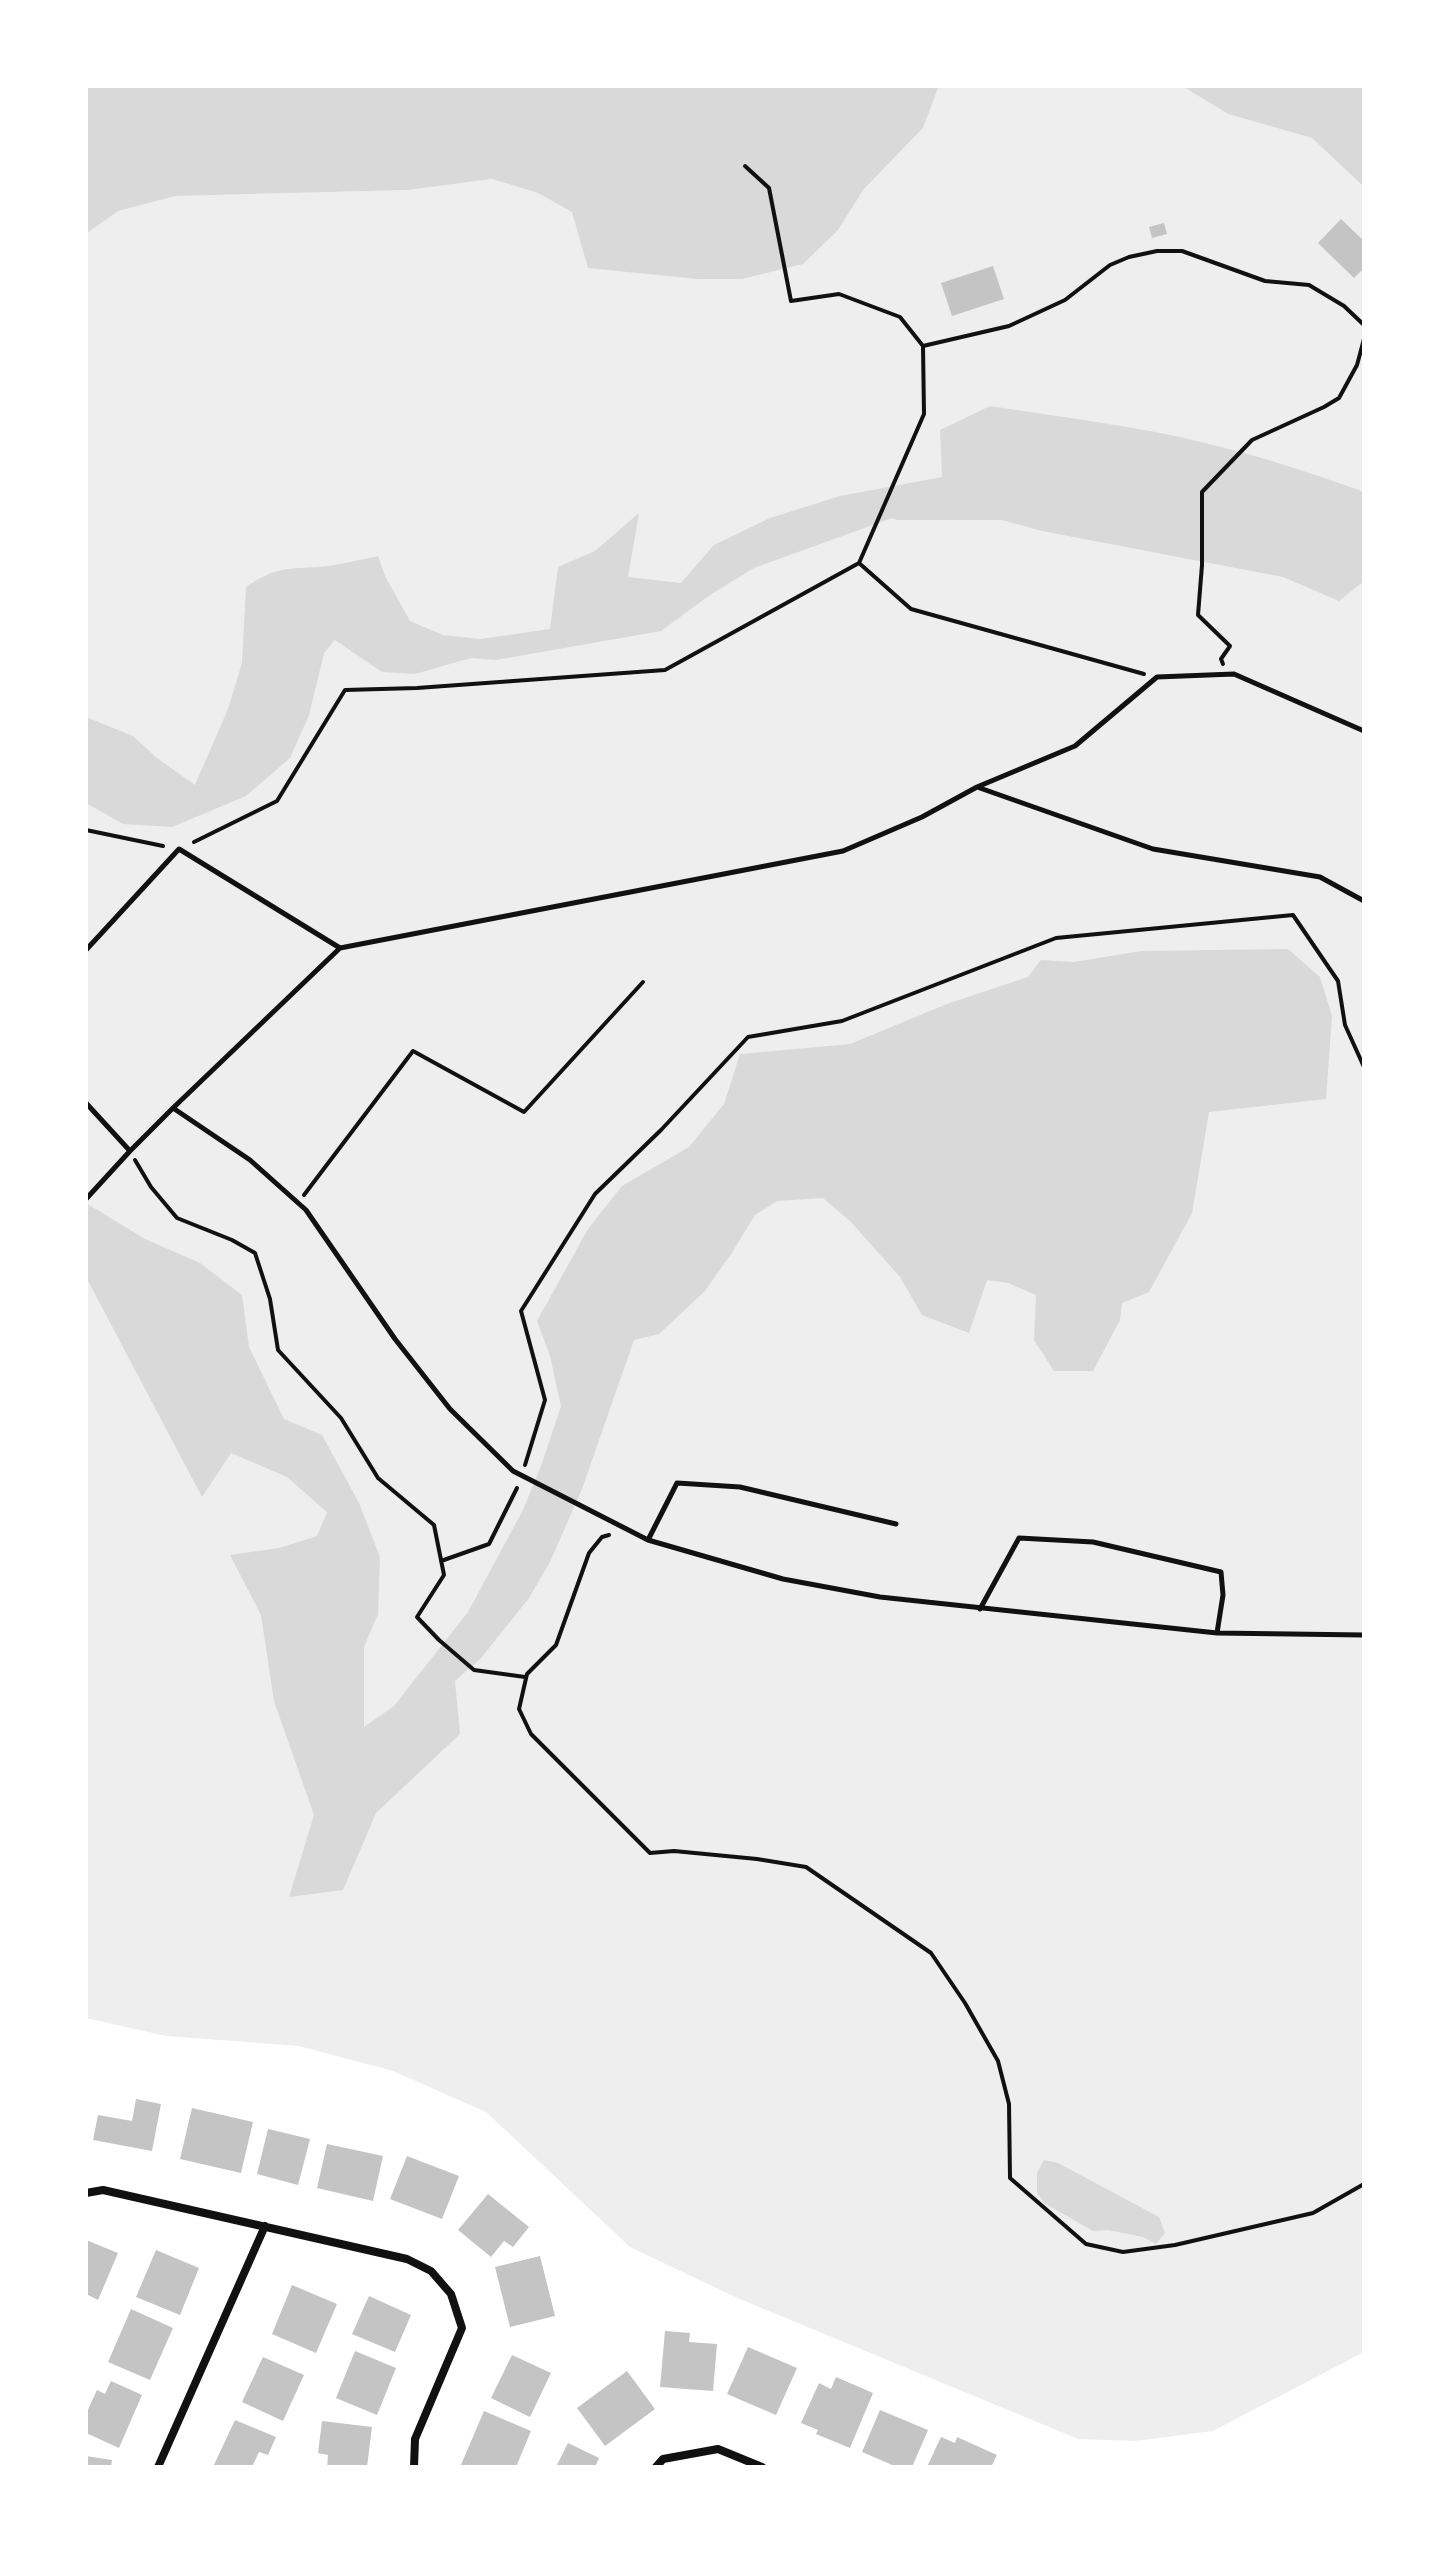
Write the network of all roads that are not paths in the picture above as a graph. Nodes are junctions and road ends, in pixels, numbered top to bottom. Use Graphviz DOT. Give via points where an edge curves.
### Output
graph roads {
  1 [pos="1364,731"];
  2 [pos="977,787"];
  3 [pos="1364,901"];
  4 [pos="340,948"];
  5 [pos="86,950"];
  6 [pos="86,1103"];
  7 [pos="173,1108"];
  8 [pos="130,1151"];
  9 [pos="86,1199"];
  10 [pos="896,1524"];
  11 [pos="648,1540"];
  12 [pos="980,1609"];
  13 [pos="1217,1633"];
  14 [pos="1364,1635"];
  15 [pos="86,2193"];
  16 [pos="265,2226"];
  17 [pos="158,2467"];
  18 [pos="414,2467"];
  19 [pos="656,2467"];
  20 [pos="762,2467"];
  1 -- 2 [label="lane" via="1234,674 1157,677 1075,746"];
  2 -- 3 [label="lane" via="1153,849 1320,877"];
  2 -- 4 [label="lane" via="843,851"];
  4 -- 5 [label="lane" via="179,849"];
  4 -- 7 [label="lane"];
  6 -- 8 [label="lane"];
  7 -- 8 [label="lane"];
  7 -- 11 [label="lane" via="250,1160 306,1210 450,1409 513,1471"];
  8 -- 9 [label="lane"];
  10 -- 11 [label="lane" via="740,1487 677,1483"];
  11 -- 12 [label="lane" via="783,1579"];
  12 -- 13 [label="lane"];
  12 -- 13 [label="lane" via="1019,1538 1093,1542 1221,1572"];
  13 -- 14 [label="lane"];
  15 -- 16 [label="street" via="103,2190"];
  16 -- 17 [label="street"];
  16 -- 18 [label="street" via="407,2259 431,2271 451,2294 462,2328 415,2439"];
  19 -- 20 [label="street" via="663,2459 718,2449"];
}
